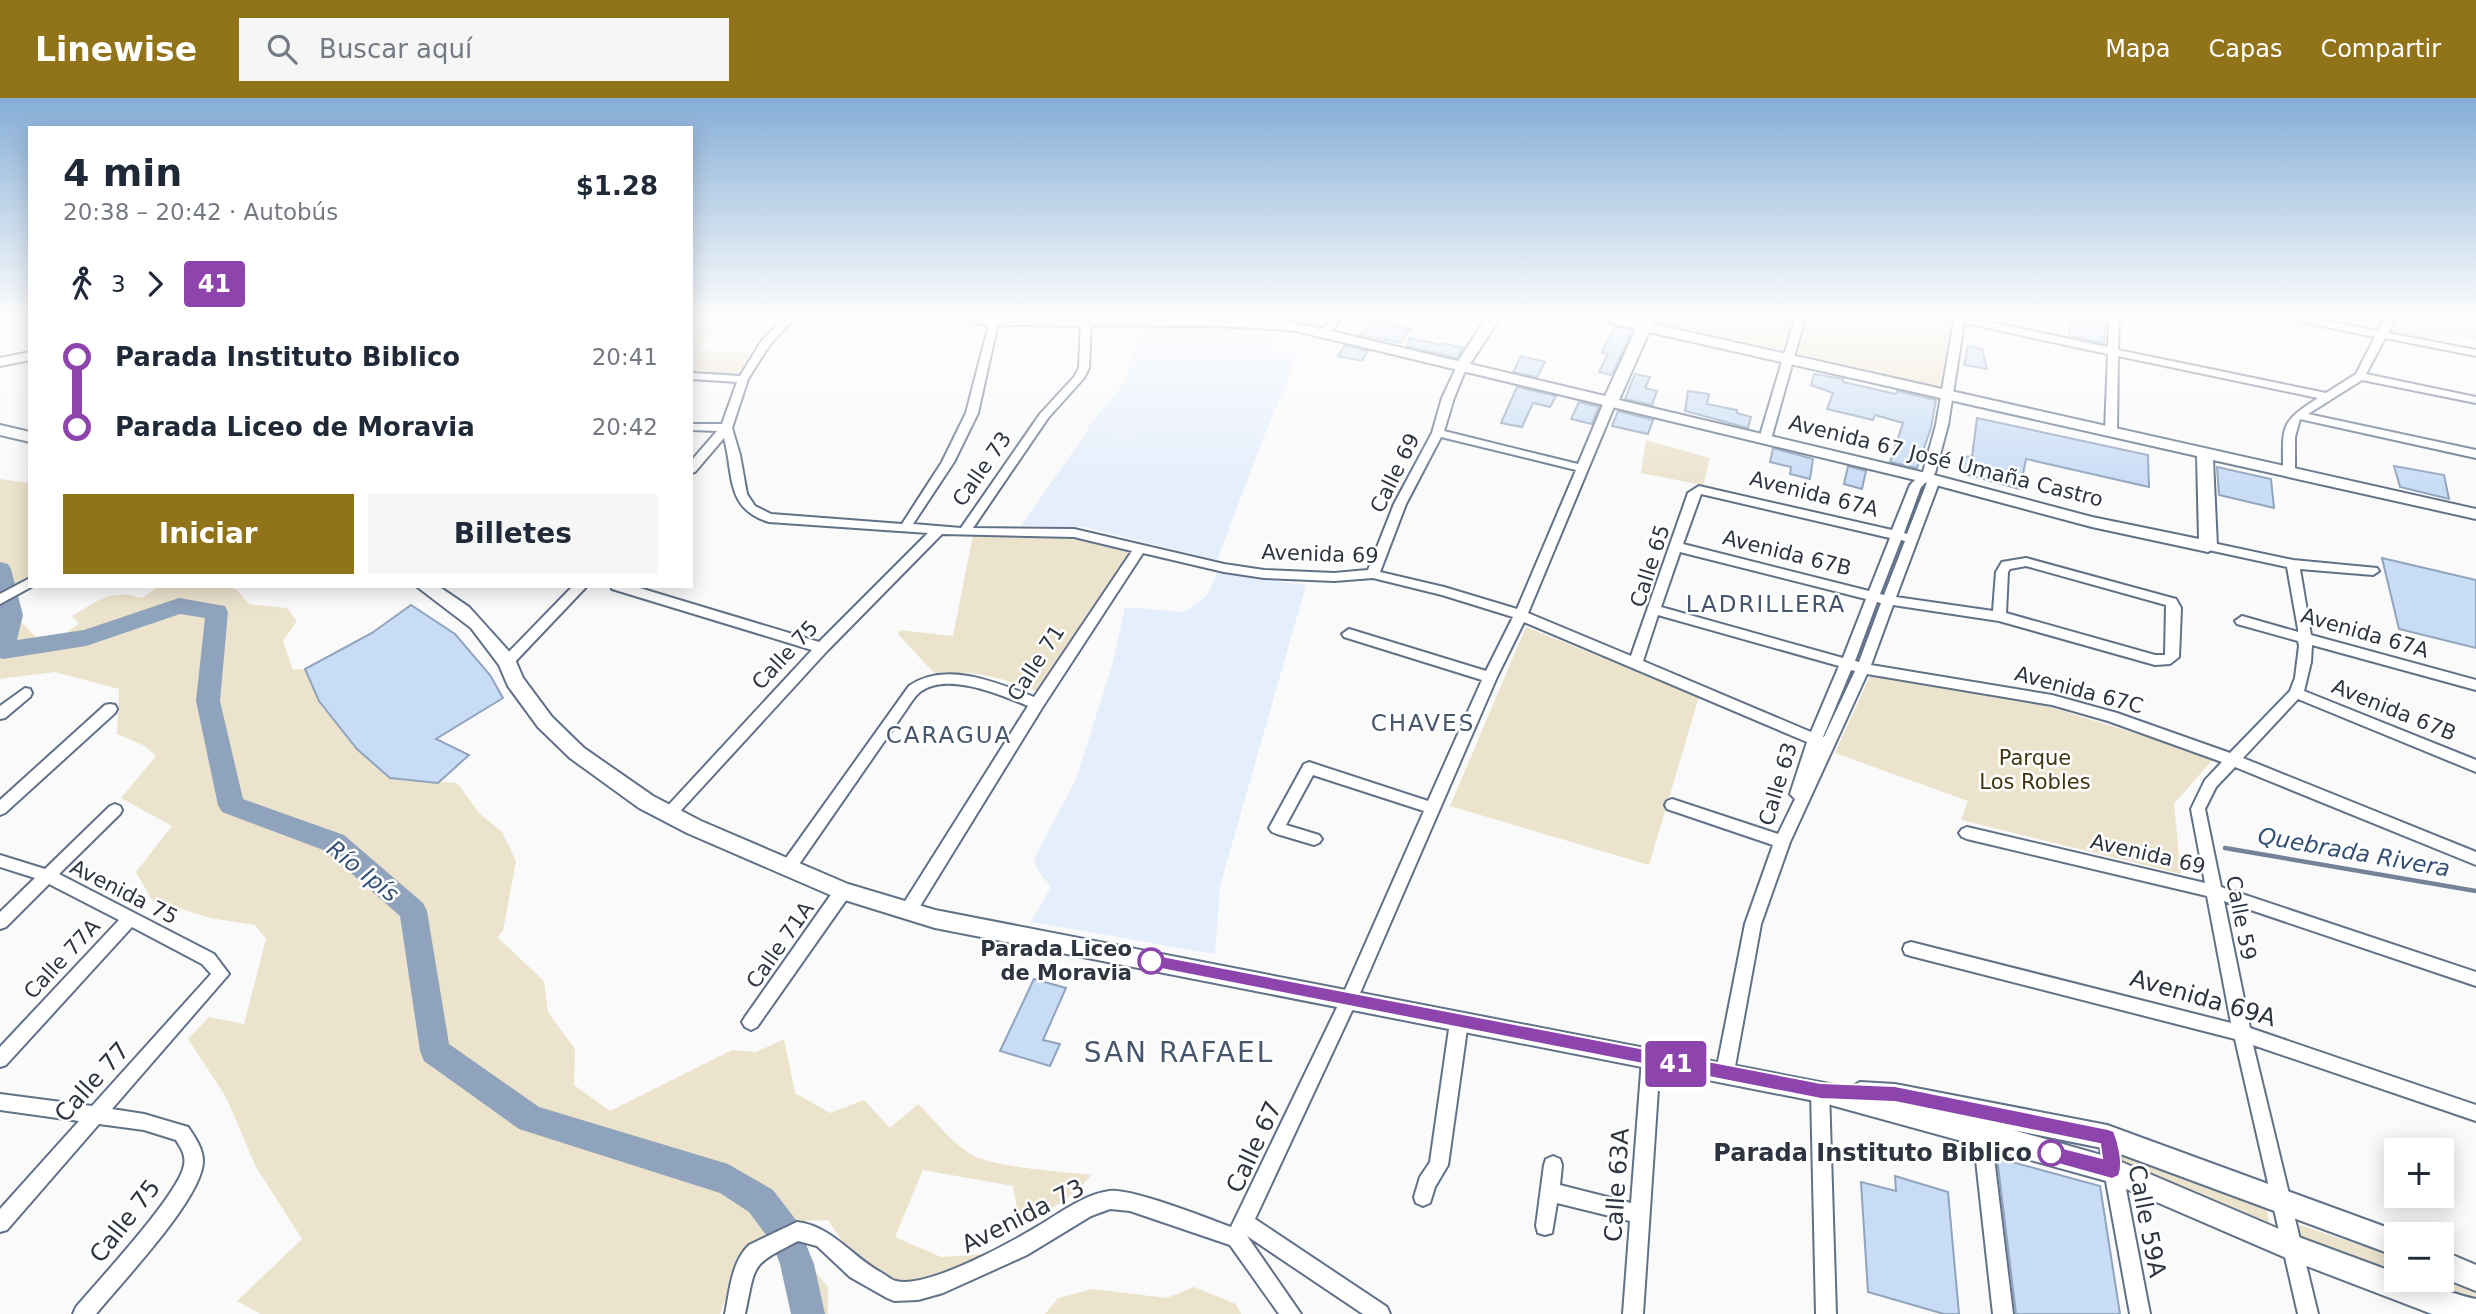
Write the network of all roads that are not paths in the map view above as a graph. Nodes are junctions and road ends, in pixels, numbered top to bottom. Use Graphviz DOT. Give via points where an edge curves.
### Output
graph roads {
  1 [pos="746,375"];
  2 [pos="981,375"];
  3 [pos="1081,375"];
  4 [pos="1458,375"];
  5 [pos="1498,375"];
  6 [pos="1622,375"];
  7 [pos="1783,375"];
  8 [pos="1857,375"];
  9 [pos="1951,375"];
  10 [pos="2112,375"];
  11 [pos="2224,375"];
  12 [pos="693,376"];
  13 [pos="2360,376"];
  14 [pos="743,379"];
  15 [pos="1948,395"];
  16 [pos="2328,397"];
  17 [pos="2476,400"];
  18 [pos="1610,402"];
  19 [pos="2300,416"];
  20 [pos="693,427"];
  21 [pos="726,428"];
  22 [pos="0,430"];
  23 [pos="2111,431"];
  24 [pos="1438,433"];
  25 [pos="28,437"];
  26 [pos="1765,439"];
  27 [pos="2205,452"];
  28 [pos="2476,454"];
  29 [pos="693,467"];
  30 [pos="1581,468"];
  31 [pos="2289,471"];
  32 [pos="1929,479"];
  33 [pos="1708,490"];
  34 [pos="2476,514"];
  35 [pos="905,528"];
  36 [pos="938,531"];
  37 [pos="964,532"];
  38 [pos="1903,537"];
  39 [pos="2208,546"];
  40 [pos="1677,547"];
  41 [pos="1139,549"];
  42 [pos="2293,564"];
  43 [pos="2373,571"];
  44 [pos="1373,574"];
  45 [pos="28,583"];
  46 [pos="428,588"];
  47 [pos="579,588"];
  48 [pos="624,588"];
  49 [pos="1879,598"];
  50 [pos="0,600"];
  51 [pos="1656,610"];
  52 [pos="1521,615"];
  53 [pos="1999,616"];
  54 [pos="2242,621"];
  55 [pos="1349,634"];
  56 [pos="2305,637"];
  57 [pos="822,648"];
  58 [pos="507,662"];
  59 [pos="1635,664"];
  60 [pos="1847,664"];
  61 [pos="1863,668"];
  62 [pos="1490,677"];
  63 [pos="2476,685"];
  64 [pos="25,693"];
  65 [pos="2296,693"];
  66 [pos="1037,704"];
  67 [pos="110,709"];
  68 [pos="0,713"];
  69 [pos="1822,742"];
  70 [pos="2233,760"];
  71 [pos="2476,766"];
  72 [pos="1672,805"];
  73 [pos="1432,808"];
  74 [pos="0,809"];
  75 [pos="115,810"];
  76 [pos="668,814"];
  77 [pos="1967,833"];
  78 [pos="1314,839"];
  79 [pos="1782,842"];
  80 [pos="2476,859"];
  81 [pos="0,861"];
  82 [pos="787,869"];
  83 [pos="48,876"];
  84 [pos="843,891"];
  85 [pos="2216,892"];
  86 [pos="908,911"];
  87 [pos="130,920"];
  88 [pos="0,922"];
  89 [pos="1911,949"];
  90 [pos="221,974"];
  91 [pos="2476,979"];
  92 [pos="1349,1000"];
  93 [pos="751,1022"];
  94 [pos="1460,1023"];
  95 [pos="2242,1033"];
  96 [pos="0,1059"];
  97 [pos="1651,1059"];
  98 [pos="1725,1072"];
  99 [pos="1821,1091"];
  100 [pos="0,1102"];
  101 [pos="2476,1113"];
  102 [pos="96,1114"];
  103 [pos="1982,1133"];
  104 [pos="2108,1137"];
  105 [pos="1553,1165"];
  106 [pos="2112,1170"];
  107 [pos="1549,1192"];
  108 [pos="1423,1196"];
  109 [pos="2281,1199"];
  110 [pos="1639,1214"];
  111 [pos="0,1223"];
  112 [pos="1545,1226"];
  113 [pos="1240,1231"];
  114 [pos="2384,1238"];
  115 [pos="2291,1247"];
  116 [pos="2454,1269"];
  117 [pos="2476,1278"];
  118 [pos="2476,1313"];
  119 [pos="83,1314"];
  120 [pos="735,1314"];
  121 [pos="1291,1314"];
  122 [pos="1380,1314"];
  123 [pos="1633,1314"];
  124 [pos="1826,1314"];
  125 [pos="2003,1314"];
  126 [pos="2140,1314"];
  127 [pos="2308,1314"];
  1 -- 14 [label="street"];
  2 -- 35 [label="street" via="972,413 948,462"];
  3 -- 37 [label="street, Calle 73" via="1044,416"];
  4 -- 24 [label="street, Calle 69"];
  5 -- 18 [label="main road, Avenida 67 José Umaña Castro"];
  6 -- 18 [label="main road"];
  7 -- 26 [label="street"];
  8 -- 15 [label="main road"];
  9 -- 15 [label="street"];
  10 -- 23 [label="street"];
  11 -- 16 [label="street"];
  12 -- 14 [label="street"];
  13 -- 16 [label="street"];
  13 -- 17 [label="street"];
  14 -- 21 [label="street"];
  15 -- 23 [label="main road"];
  15 -- 32 [label="street"];
  16 -- 19 [label="street"];
  18 -- 26 [label="main road, Avenida 67 José Umaña Castro"];
  18 -- 30 [label="street, Calle 67"];
  19 -- 28 [label="street"];
  19 -- 31 [label="street" via="2291,425"];
  20 -- 21 [label="street"];
  21 -- 29 [label="street"];
  21 -- 35 [label="street, Avenida 69" via="739,496 757,515"];
  22 -- 25 [label="main road"];
  23 -- 27 [label="main road"];
  24 -- 30 [label="street"];
  24 -- 44 [label="street, Calle 69" via="1400,504"];
  26 -- 32 [label="main road, Avenida 67 José Umaña Castro"];
  27 -- 31 [label="main road"];
  27 -- 39 [label="main road"];
  30 -- 52 [label="street, Calle 67"];
  31 -- 34 [label="main road"];
  32 -- 38 [label="street"];
  32 -- 39 [label="main road, Avenida 67 José Umaña Castro" via="2092,522"];
  33 -- 38 [label="street, Avenida 67A"];
  33 -- 40 [label="street, Calle 65" via="1694,493"];
  35 -- 36 [label="street, Avenida 69"];
  36 -- 37 [label="street, Avenida 69"];
  36 -- 57 [label="street, Calle 75"];
  37 -- 41 [label="street, Avenida 69" via="1074,533"];
  38 -- 49 [label="street"];
  39 -- 42 [label="street, Avenida 67 José Umaña Castro"];
  40 -- 49 [label="street, Avenida 67B"];
  40 -- 51 [label="street, Calle 65"];
  41 -- 44 [label="street, Avenida 69" via="1264,574 1334,578"];
  41 -- 66 [label="street, Calle 71"];
  42 -- 43 [label="street, Avenida 67 José Umaña Castro"];
  42 -- 56 [label="street, Calle 59"];
  44 -- 52 [label="street, Avenida 69"];
  45 -- 50 [label="street"];
  46 -- 58 [label="main road" via="463,611"];
  47 -- 58 [label="street"];
  48 -- 57 [label="street"];
  49 -- 53 [label="street, Avenida 67B"];
  49 -- 60 [label="street"];
  49 -- 61 [label="street"];
  51 -- 59 [label="street, Calle 65"];
  51 -- 60 [label="street, Avenida 67C"];
  52 -- 59 [label="street, Avenida 69"];
  52 -- 62 [label="street, Calle 67"];
  53 -- 53 [label="street, Avenida 67B" via="2155,660 2172,657 2171,602 2026,562 2006,565 2002,572"];
  54 -- 56 [label="street, Avenida 67A"];
  55 -- 62 [label="street"];
  56 -- 63 [label="street, Avenida 67A"];
  56 -- 65 [label="street, Calle 59" via="2304,677"];
  57 -- 76 [label="street, Calle 75"];
  58 -- 76 [label="main road" via="545,722 577,753"];
  59 -- 69 [label="street, Avenida 69"];
  60 -- 61 [label="street, Avenida 67C"];
  60 -- 69 [label="street"];
  61 -- 69 [label="street"];
  61 -- 70 [label="street, Avenida 67C" via="2052,700"];
  62 -- 73 [label="street, Calle 67"];
  64 -- 68 [label="street"];
  65 -- 70 [label="street, Calle 59"];
  65 -- 71 [label="street, Avenida 67B"];
  66 -- 82 [label="street" via="965,681 936,681 917,687"];
  66 -- 86 [label="street, Calle 71"];
  67 -- 74 [label="street"];
  69 -- 79 [label="street, Calle 63"];
  70 -- 80 [label="street, Avenida 67C"];
  70 -- 85 [label="street, Calle 59" via="2210,784 2198,809"];
  72 -- 79 [label="street"];
  73 -- 78 [label="street" via="1308,768 1277,828"];
  73 -- 92 [label="street, Calle 67"];
  75 -- 83 [label="street"];
  76 -- 82 [label="main road"];
  77 -- 85 [label="street, Avenida 69"];
  79 -- 98 [label="street, Calle 63" via="1753,924"];
  81 -- 83 [label="street, Avenida 75"];
  82 -- 84 [label="main road"];
  83 -- 87 [label="street, Avenida 75"];
  83 -- 88 [label="street"];
  84 -- 86 [label="main road"];
  84 -- 93 [label="street, Calle 71A"];
  85 -- 91 [label="street, Avenida 69"];
  85 -- 95 [label="street, Calle 59"];
  86 -- 92 [label="main road"];
  87 -- 90 [label="street, Avenida 75" via="208,959"];
  87 -- 96 [label="street, Calle 77A"];
  89 -- 95 [label="street, Avenida 69A"];
  90 -- 102 [label="street, Calle 77"];
  92 -- 94 [label="main road"];
  92 -- 113 [label="street, Calle 67"];
  94 -- 97 [label="main road"];
  94 -- 108 [label="street" via="1439,1165"];
  95 -- 101 [label="street, Avenida 69A"];
  95 -- 109 [label="street, Calle 59"];
  97 -- 98 [label="main road"];
  97 -- 110 [label="street, Calle 63A"];
  98 -- 99 [label="main road"];
  99 -- 103 [label="main road"];
  99 -- 104 [label="main road" via="1895,1094"];
  99 -- 124 [label="street"];
  100 -- 102 [label="street"];
  102 -- 111 [label="street, Calle 77"];
  102 -- 119 [label="street, Calle 75" via="182,1133 194,1153 192,1170 179,1195"];
  103 -- 106 [label="main road"];
  103 -- 125 [label="street"];
  104 -- 106 [label="street, Calle 59A"];
  104 -- 109 [label="main road"];
  105 -- 107 [label="street"];
  106 -- 115 [label="main road"];
  106 -- 126 [label="street, Calle 59A"];
  107 -- 110 [label="street"];
  107 -- 112 [label="street"];
  109 -- 114 [label="main road"];
  109 -- 115 [label="street, Calle 59"];
  110 -- 123 [label="street, Calle 63A"];
  113 -- 120 [label="street, Avenida 73" via="1110,1200 1086,1208 1020,1248 943,1283 894,1291 858,1270 823,1239 797,1231 756,1252 745,1266"];
  113 -- 121 [label="street"];
  113 -- 122 [label="street, Avenida 73"];
  115 -- 118 [label="main road" via="2454,1309"];
  115 -- 127 [label="street, Calle 59"];
  116 -- 117 [label="main road"];
}
